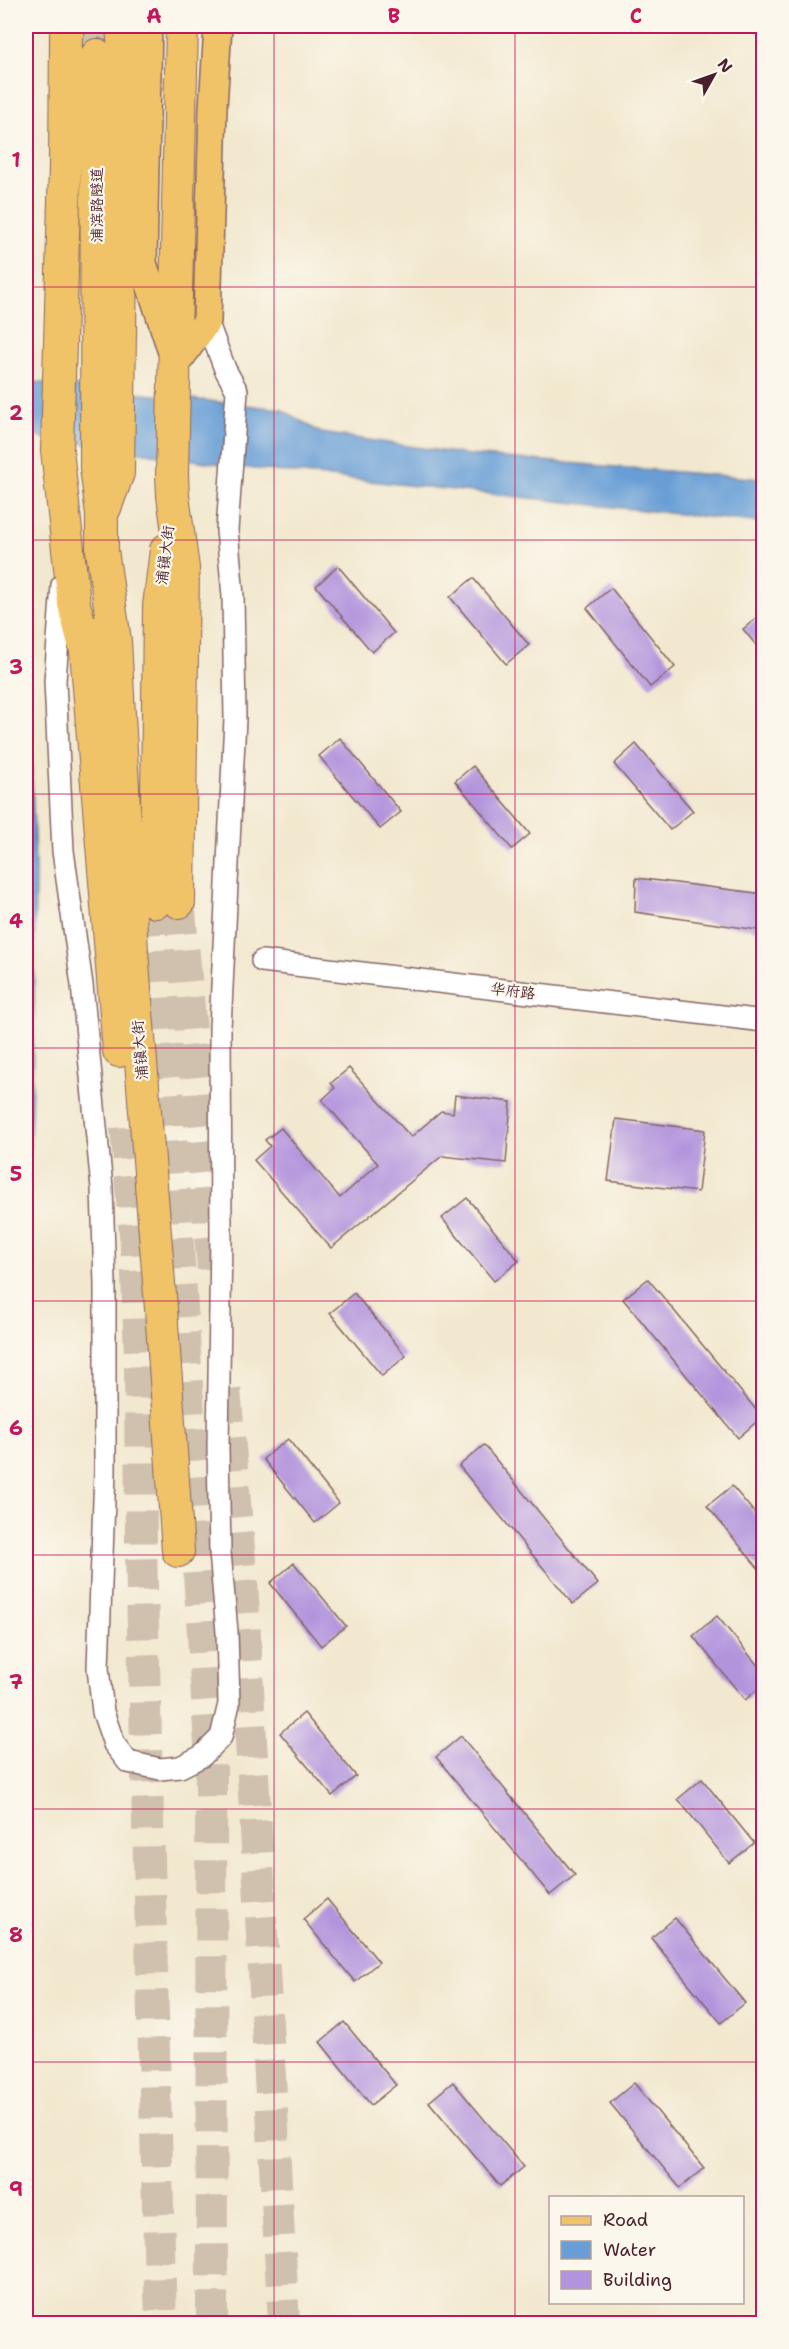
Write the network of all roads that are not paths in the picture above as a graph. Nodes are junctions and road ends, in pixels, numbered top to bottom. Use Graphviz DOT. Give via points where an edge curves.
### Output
graph roads {
  1 [pos="69,26"];
  2 [pos="122,26"];
  3 [pos="148,26"];
  4 [pos="182,26"];
  5 [pos="218,26"];
  6 [pos="98,55"];
  7 [pos="207,321"];
  8 [pos="108,362"];
  9 [pos="176,364"];
  10 [pos="66,527"];
  11 [pos="102,550"];
  12 [pos="86,651"];
  13 [pos="168,902"];
  14 [pos="262,961"];
  15 [pos="764,1021"];
  16 [pos="126,1127"];
  17 [pos="178,1551"];
  1 -- 10 [label="highway" via="57,450"];
  2 -- 8 [label="highway" via="124,51"];
  3 -- 9 [label="main road, 浦镇大街" via="143,263"];
  4 -- 9 [label="highway, 浦镇大街"];
  5 -- 7 [label="main road"];
  6 -- 8 [label="highway, 浦滨路隧道"];
  7 -- 9 [label="main road"];
  7 -- 10 [label="street" via="237,391 226,530 233,596 235,719 220,1028 218,1449 229,1704 221,1737 202,1756 180,1767 160,1769 128,1762 114,1744 103,1712 98,1668 105,1472 102,1188 83,996 63,851 55,681"];
  8 -- 11 [label="highway, 浦镇大街"];
  9 -- 13 [label="highway, 浦镇大街" via="173,485 183,568"];
  10 -- 12 [label="highway" via="74,604"];
  11 -- 12 [label="highway, 浦镇大街"];
  11 -- 17 [label="highway, 浦镇大街" via="115,641 132,951"];
  12 -- 16 [label="highway, 浦镇大街"];
  14 -- 15 [label="street, 华府路"];
}
